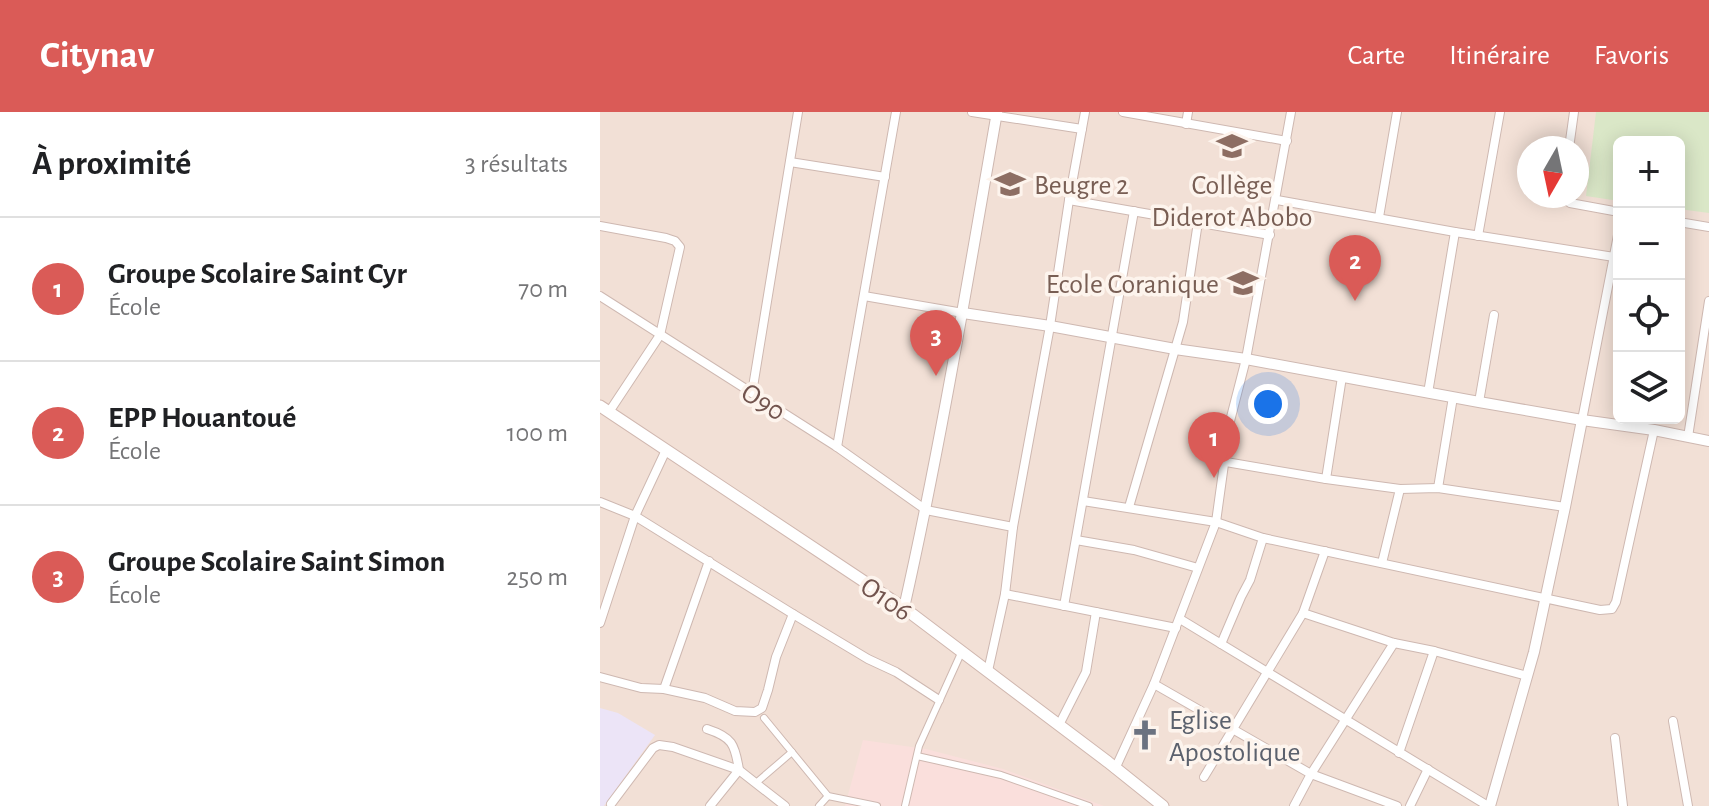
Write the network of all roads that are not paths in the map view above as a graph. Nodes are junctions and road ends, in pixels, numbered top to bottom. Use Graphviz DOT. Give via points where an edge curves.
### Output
graph roads {
  1 [pos="798,112"];
  2 [pos="896,112"];
  3 [pos="972,112"];
  4 [pos="1085,112"];
  5 [pos="1123,112"];
  6 [pos="1188,112"];
  7 [pos="1291,112"];
  8 [pos="1397,112"];
  9 [pos="1500,112"];
  10 [pos="1574,112"];
  11 [pos="997,114"];
  12 [pos="1186,124"];
  13 [pos="1082,129"];
  14 [pos="1571,136"];
  15 [pos="1287,141"];
  16 [pos="790,162"];
  17 [pos="885,177"];
  18 [pos="1069,200"];
  19 [pos="1277,200"];
  20 [pos="1589,206"];
  21 [pos="1134,211"];
  22 [pos="1613,211"];
  23 [pos="1379,217"];
  24 [pos="1198,222"];
  25 [pos="1685,223"];
  26 [pos="600,226"];
  27 [pos="1709,227"];
  28 [pos="1455,232"];
  29 [pos="1270,235"];
  30 [pos="1478,236"];
  31 [pos="1613,257"];
  32 [pos="1613,262"];
  33 [pos="600,296"];
  34 [pos="864,296"];
  35 [pos="1709,301"];
  36 [pos="963,313"];
  37 [pos="1494,315"];
  38 [pos="1050,326"];
  39 [pos="660,335"];
  40 [pos="1112,338"];
  41 [pos="1175,349"];
  42 [pos="1246,359"];
  43 [pos="1342,377"];
  44 [pos="752,393"];
  45 [pos="1428,393"];
  46 [pos="1453,397"];
  47 [pos="1479,402"];
  48 [pos="605,409"];
  49 [pos="1582,420"];
  50 [pos="1654,430"];
  51 [pos="1688,437"];
  52 [pos="1709,441"];
  53 [pos="837,447"];
  54 [pos="666,450"];
  55 [pos="1226,462"];
  56 [pos="1326,479"];
  57 [pos="1438,488"];
  58 [pos="1400,489"];
  59 [pos="1083,501"];
  60 [pos="600,502"];
  61 [pos="1129,507"];
  62 [pos="1565,507"];
  63 [pos="926,510"];
  64 [pos="635,516"];
  65 [pos="1216,522"];
  66 [pos="1013,527"];
  67 [pos="1263,538"];
  68 [pos="1076,540"];
  69 [pos="1325,551"];
  70 [pos="709,561"];
  71 [pos="1382,563"];
  72 [pos="1198,568"];
  73 [pos="1005,594"];
  74 [pos="1544,600"];
  75 [pos="1064,606"];
  76 [pos="904,608"];
  77 [pos="1096,612"];
  78 [pos="1303,613"];
  79 [pos="793,614"];
  80 [pos="600,623"];
  81 [pos="1178,623"];
  82 [pos="1394,643"];
  83 [pos="1221,644"];
  84 [pos="962,651"];
  85 [pos="1434,651"];
  86 [pos="988,671"];
  87 [pos="1267,672"];
  88 [pos="1527,676"];
  89 [pos="600,677"];
  90 [pos="1154,684"];
  91 [pos="664,689"];
  92 [pos="939,700"];
  93 [pos="764,718"];
  94 [pos="1345,720"];
  95 [pos="1673,721"];
  96 [pos="1059,725"];
  97 [pos="707,729"];
  98 [pos="1233,730"];
  99 [pos="1615,738"];
  100 [pos="792,752"];
  101 [pos="1399,753"];
  102 [pos="917,756"];
  103 [pos="1115,769"];
  104 [pos="1428,769"];
  105 [pos="739,770"];
  106 [pos="1311,774"];
  107 [pos="1204,777"];
  108 [pos="756,783"];
  109 [pos="828,796"];
  110 [pos="611,804"];
  111 [pos="710,806"];
  112 [pos="785,806"];
  113 [pos="819,806"];
  114 [pos="877,806"];
  115 [pos="905,806"];
  116 [pos="1089,806"];
  117 [pos="1163,806"];
  118 [pos="1294,806"];
  119 [pos="1397,806"];
  120 [pos="1410,806"];
  121 [pos="1489,806"];
  122 [pos="1623,806"];
  123 [pos="1688,806"];
  1 -- 16 [label="street"];
  2 -- 17 [label="street"];
  3 -- 11 [label="street"];
  4 -- 13 [label="street"];
  5 -- 12 [label="street"];
  6 -- 12 [label="street"];
  7 -- 15 [label="street"];
  8 -- 23 [label="street"];
  9 -- 30 [label="street"];
  10 -- 14 [label="street"];
  11 -- 13 [label="street"];
  11 -- 36 [label="street"];
  12 -- 15 [label="street"];
  13 -- 18 [label="street"];
  15 -- 19 [label="street"];
  16 -- 17 [label="street"];
  16 -- 44 [label="street"];
  17 -- 34 [label="street"];
  18 -- 21 [label="street"];
  18 -- 38 [label="street"];
  19 -- 23 [label="street"];
  19 -- 29 [label="street"];
  20 -- 22 [label="street"];
  21 -- 24 [label="street"];
  21 -- 40 [label="street"];
  23 -- 28 [label="street"];
  24 -- 29 [label="street"];
  24 -- 41 [label="street"];
  25 -- 27 [label="street"];
  26 -- 39 [label="street" via="666,238 680,247"];
  28 -- 30 [label="street"];
  28 -- 45 [label="street"];
  29 -- 42 [label="street"];
  30 -- 31 [label="street"];
  32 -- 49 [label="street"];
  33 -- 39 [label="street, O90"];
  34 -- 36 [label="street"];
  34 -- 53 [label="street"];
  35 -- 51 [label="street"];
  36 -- 38 [label="street"];
  36 -- 63 [label="street"];
  37 -- 47 [label="street"];
  38 -- 40 [label="street"];
  38 -- 66 [label="street"];
  39 -- 44 [label="street, O90"];
  39 -- 48 [label="street"];
  40 -- 41 [label="street"];
  40 -- 59 [label="street"];
  41 -- 42 [label="street"];
  41 -- 61 [label="street"];
  42 -- 43 [label="street"];
  42 -- 55 [label="street"];
  43 -- 45 [label="street"];
  43 -- 56 [label="street"];
  44 -- 53 [label="street, O90"];
  45 -- 46 [label="street"];
  46 -- 47 [label="street"];
  46 -- 57 [label="street"];
  47 -- 49 [label="street"];
  48 -- 54 [label="main road, O106"];
  49 -- 50 [label="street"];
  49 -- 62 [label="street"];
  50 -- 51 [label="street"];
  50 -- 74 [label="street" via="1612,609"];
  51 -- 52 [label="street"];
  53 -- 63 [label="street, O90"];
  54 -- 64 [label="street"];
  54 -- 76 [label="main road, O106"];
  55 -- 56 [label="street"];
  55 -- 65 [label="street"];
  56 -- 58 [label="street"];
  57 -- 58 [label="street"];
  57 -- 62 [label="street"];
  58 -- 71 [label="street"];
  59 -- 61 [label="street"];
  59 -- 68 [label="street"];
  60 -- 64 [label="street"];
  61 -- 65 [label="street"];
  62 -- 74 [label="street"];
  63 -- 66 [label="street"];
  63 -- 76 [label="street"];
  64 -- 70 [label="street"];
  64 -- 80 [label="street"];
  65 -- 67 [label="street"];
  65 -- 72 [label="street"];
  66 -- 73 [label="street"];
  67 -- 69 [label="street"];
  67 -- 83 [label="street"];
  68 -- 72 [label="street"];
  68 -- 75 [label="street"];
  69 -- 71 [label="street"];
  69 -- 78 [label="street"];
  70 -- 79 [label="street"];
  70 -- 91 [label="street"];
  71 -- 74 [label="street"];
  72 -- 81 [label="street"];
  73 -- 75 [label="street"];
  73 -- 86 [label="street"];
  74 -- 88 [label="street"];
  75 -- 77 [label="street"];
  76 -- 84 [label="main road, O106"];
  77 -- 81 [label="street"];
  77 -- 96 [label="street" via="1086,672"];
  78 -- 82 [label="street"];
  78 -- 87 [label="street"];
  79 -- 91 [label="street" via="762,708 735,711"];
  79 -- 92 [label="street"];
  81 -- 83 [label="street"];
  81 -- 90 [label="street"];
  82 -- 85 [label="street"];
  82 -- 94 [label="street"];
  83 -- 87 [label="street"];
  84 -- 86 [label="main road, O106"];
  84 -- 92 [label="street"];
  85 -- 88 [label="street"];
  85 -- 101 [label="street"];
  86 -- 96 [label="main road, O106"];
  87 -- 94 [label="street"];
  87 -- 98 [label="street"];
  88 -- 121 [label="street"];
  89 -- 91 [label="street"];
  90 -- 98 [label="street"];
  90 -- 103 [label="street"];
  92 -- 102 [label="street"];
  93 -- 100 [label="street"];
  94 -- 101 [label="street"];
  94 -- 106 [label="street"];
  95 -- 123 [label="street"];
  96 -- 103 [label="main road, O106"];
  97 -- 105 [label="street" via="729,739"];
  98 -- 106 [label="street"];
  98 -- 107 [label="street"];
  99 -- 122 [label="street"];
  100 -- 108 [label="street"];
  100 -- 109 [label="street"];
  101 -- 104 [label="street"];
  102 -- 115 [label="street"];
  102 -- 116 [label="street" via="1001,775"];
  103 -- 117 [label="main road, O106"];
  104 -- 120 [label="street"];
  104 -- 121 [label="street"];
  105 -- 108 [label="street"];
  105 -- 110 [label="street" via="659,745"];
  105 -- 111 [label="street"];
  106 -- 118 [label="street"];
  106 -- 119 [label="street"];
  108 -- 112 [label="street"];
  109 -- 113 [label="street"];
  109 -- 114 [label="street"];
}
